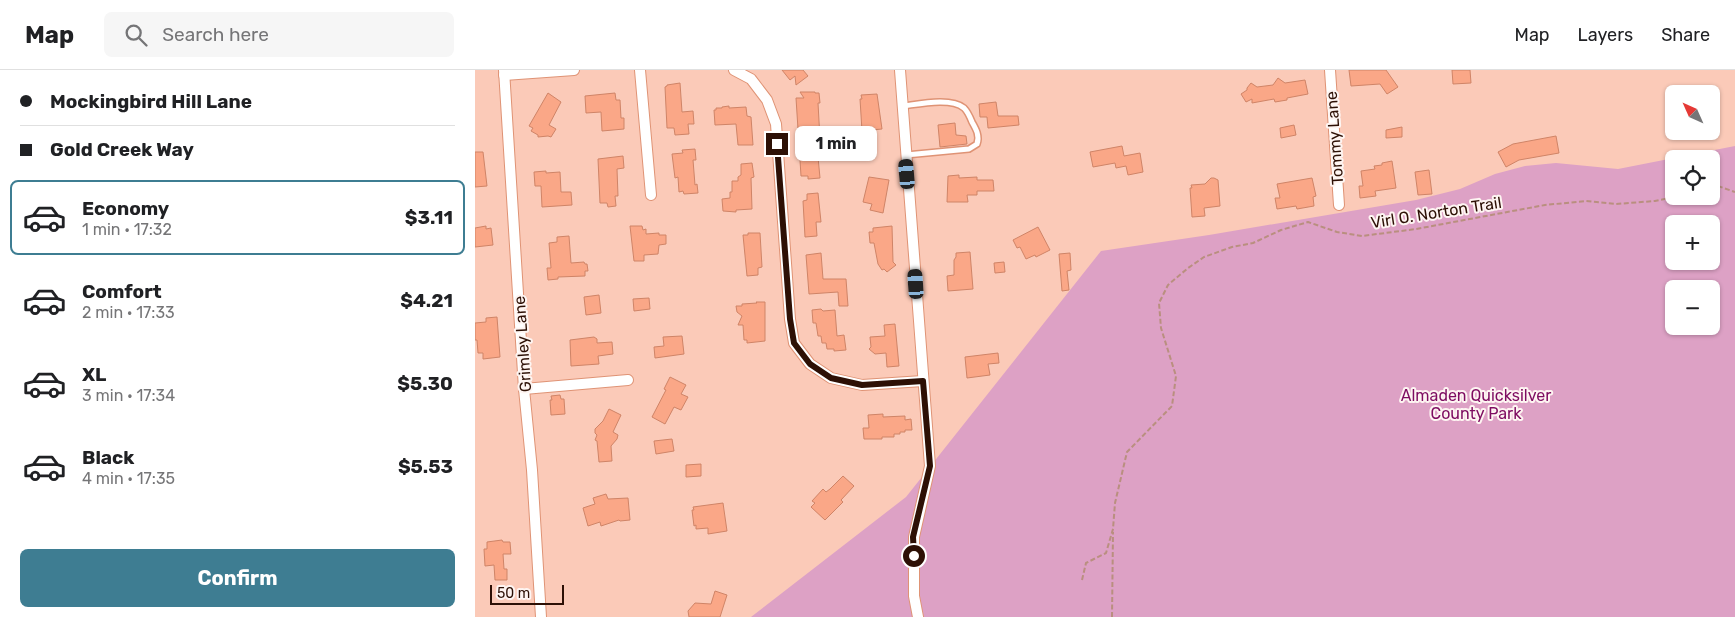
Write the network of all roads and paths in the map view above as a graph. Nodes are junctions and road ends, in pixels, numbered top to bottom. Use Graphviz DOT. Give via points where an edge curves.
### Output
graph roads {
  1 [pos="574,70"];
  2 [pos="640,70"];
  3 [pos="734,70"];
  4 [pos="900,70"];
  5 [pos="1329,70"];
  6 [pos="504,72"];
  7 [pos="902,106"];
  8 [pos="906,155"];
  9 [pos="1720,187"];
  10 [pos="1735,192"];
  11 [pos="651,195"];
  12 [pos="1665,199"];
  13 [pos="1339,205"];
  14 [pos="628,380"];
  15 [pos="923,381"];
  16 [pos="524,388"];
  17 [pos="1113,528"];
  18 [pos="1083,580"];
  19 [pos="541,617"];
  20 [pos="918,617"];
  21 [pos="1112,617"];
  1 -- 6 [label="street"];
  2 -- 11 [label="street"];
  3 -- 15 [label="street" via="751,79 767,100 776,124 794,343 810,364 831,378 862,385"];
  4 -- 7 [label="street"];
  5 -- 13 [label="street, Tommy Lane"];
  6 -- 16 [label="street, Grimley Lane"];
  7 -- 8 [label="street"];
  7 -- 8 [label="lane" via="938,102 960,105 969,114 978,136 977,144 969,149"];
  8 -- 15 [label="street"];
  9 -- 10 [label="path"];
  12 -- 17 [label="path, Virl O. Norton Trail" via="1616,204 1586,201 1545,205 1362,236 1308,222 1204,257 1168,285 1159,303 1161,328 1176,376 1172,406 1127,452 1115,503"];
  14 -- 16 [label="street"];
  15 -- 20 [label="street" via="930,466 913,537 914,596"];
  16 -- 19 [label="street, Grimley Lane"];
  17 -- 18 [label="path, Virl O. Norton Trail" via="1106,553 1086,563"];
  17 -- 21 [label="path"];
}
